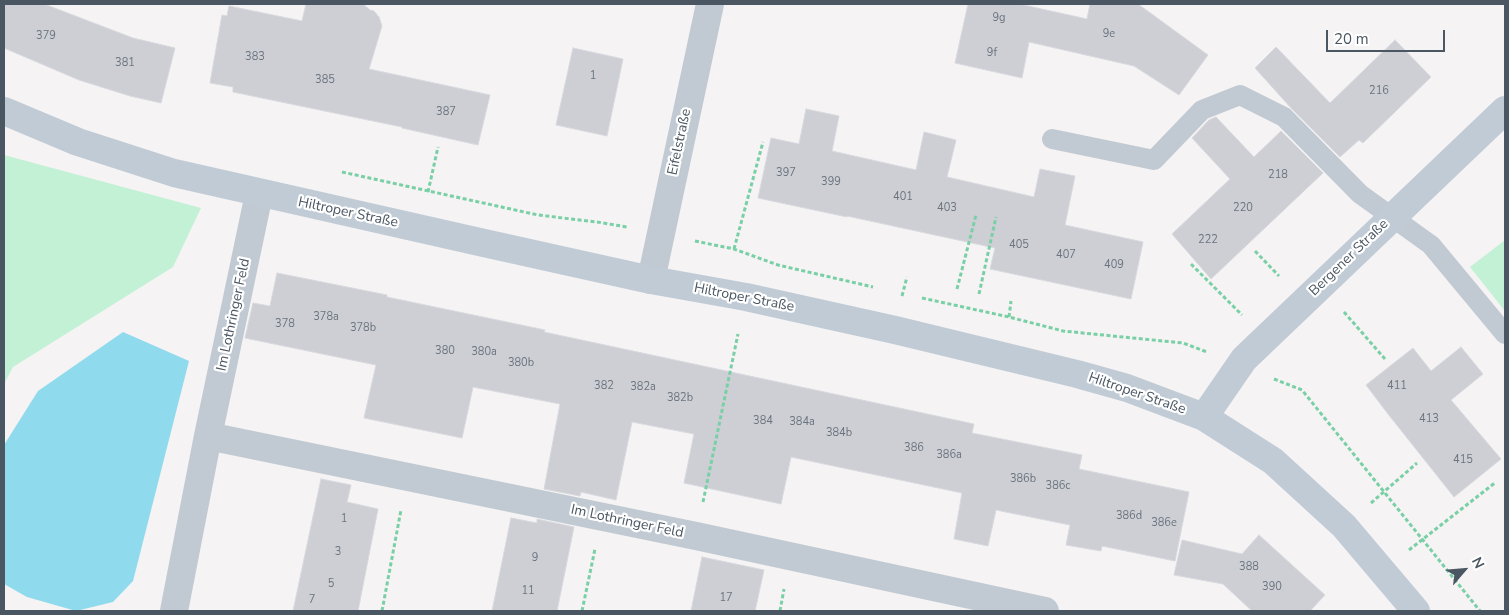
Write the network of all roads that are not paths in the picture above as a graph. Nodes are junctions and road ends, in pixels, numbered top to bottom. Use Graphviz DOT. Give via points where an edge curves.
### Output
graph roads {
  1 [pos="710,4"];
  2 [pos="1505,110"];
  3 [pos="4,111"];
  4 [pos="1052,140"];
  5 [pos="259,194"];
  6 [pos="1391,217"];
  7 [pos="651,280"];
  8 [pos="1505,334"];
  9 [pos="1204,417"];
  10 [pos="208,436"];
  11 [pos="174,611"];
  12 [pos="1045,611"];
  13 [pos="1416,611"];
  1 -- 7 [label="street, Eifelstraße"];
  2 -- 6 [label="street, Bergener Straße"];
  3 -- 5 [label="street, Hiltroper Straße" via="131,160"];
  4 -- 6 [label="lane" via="1154,160 1202,110 1240,94 1284,117 1360,194"];
  5 -- 7 [label="street, Hiltroper Straße"];
  5 -- 10 [label="street, Im Lothringer Feld"];
  6 -- 8 [label="lane" via="1431,245"];
  6 -- 9 [label="street, Bergener Straße" via="1244,359"];
  7 -- 9 [label="street, Hiltroper Straße" via="746,297 1076,374 1127,388"];
  9 -- 13 [label="street, Hiltroper Straße" via="1274,461 1344,526"];
  10 -- 11 [label="street, Im Lothringer Feld"];
  10 -- 12 [label="street, Im Lothringer Feld"];
}
